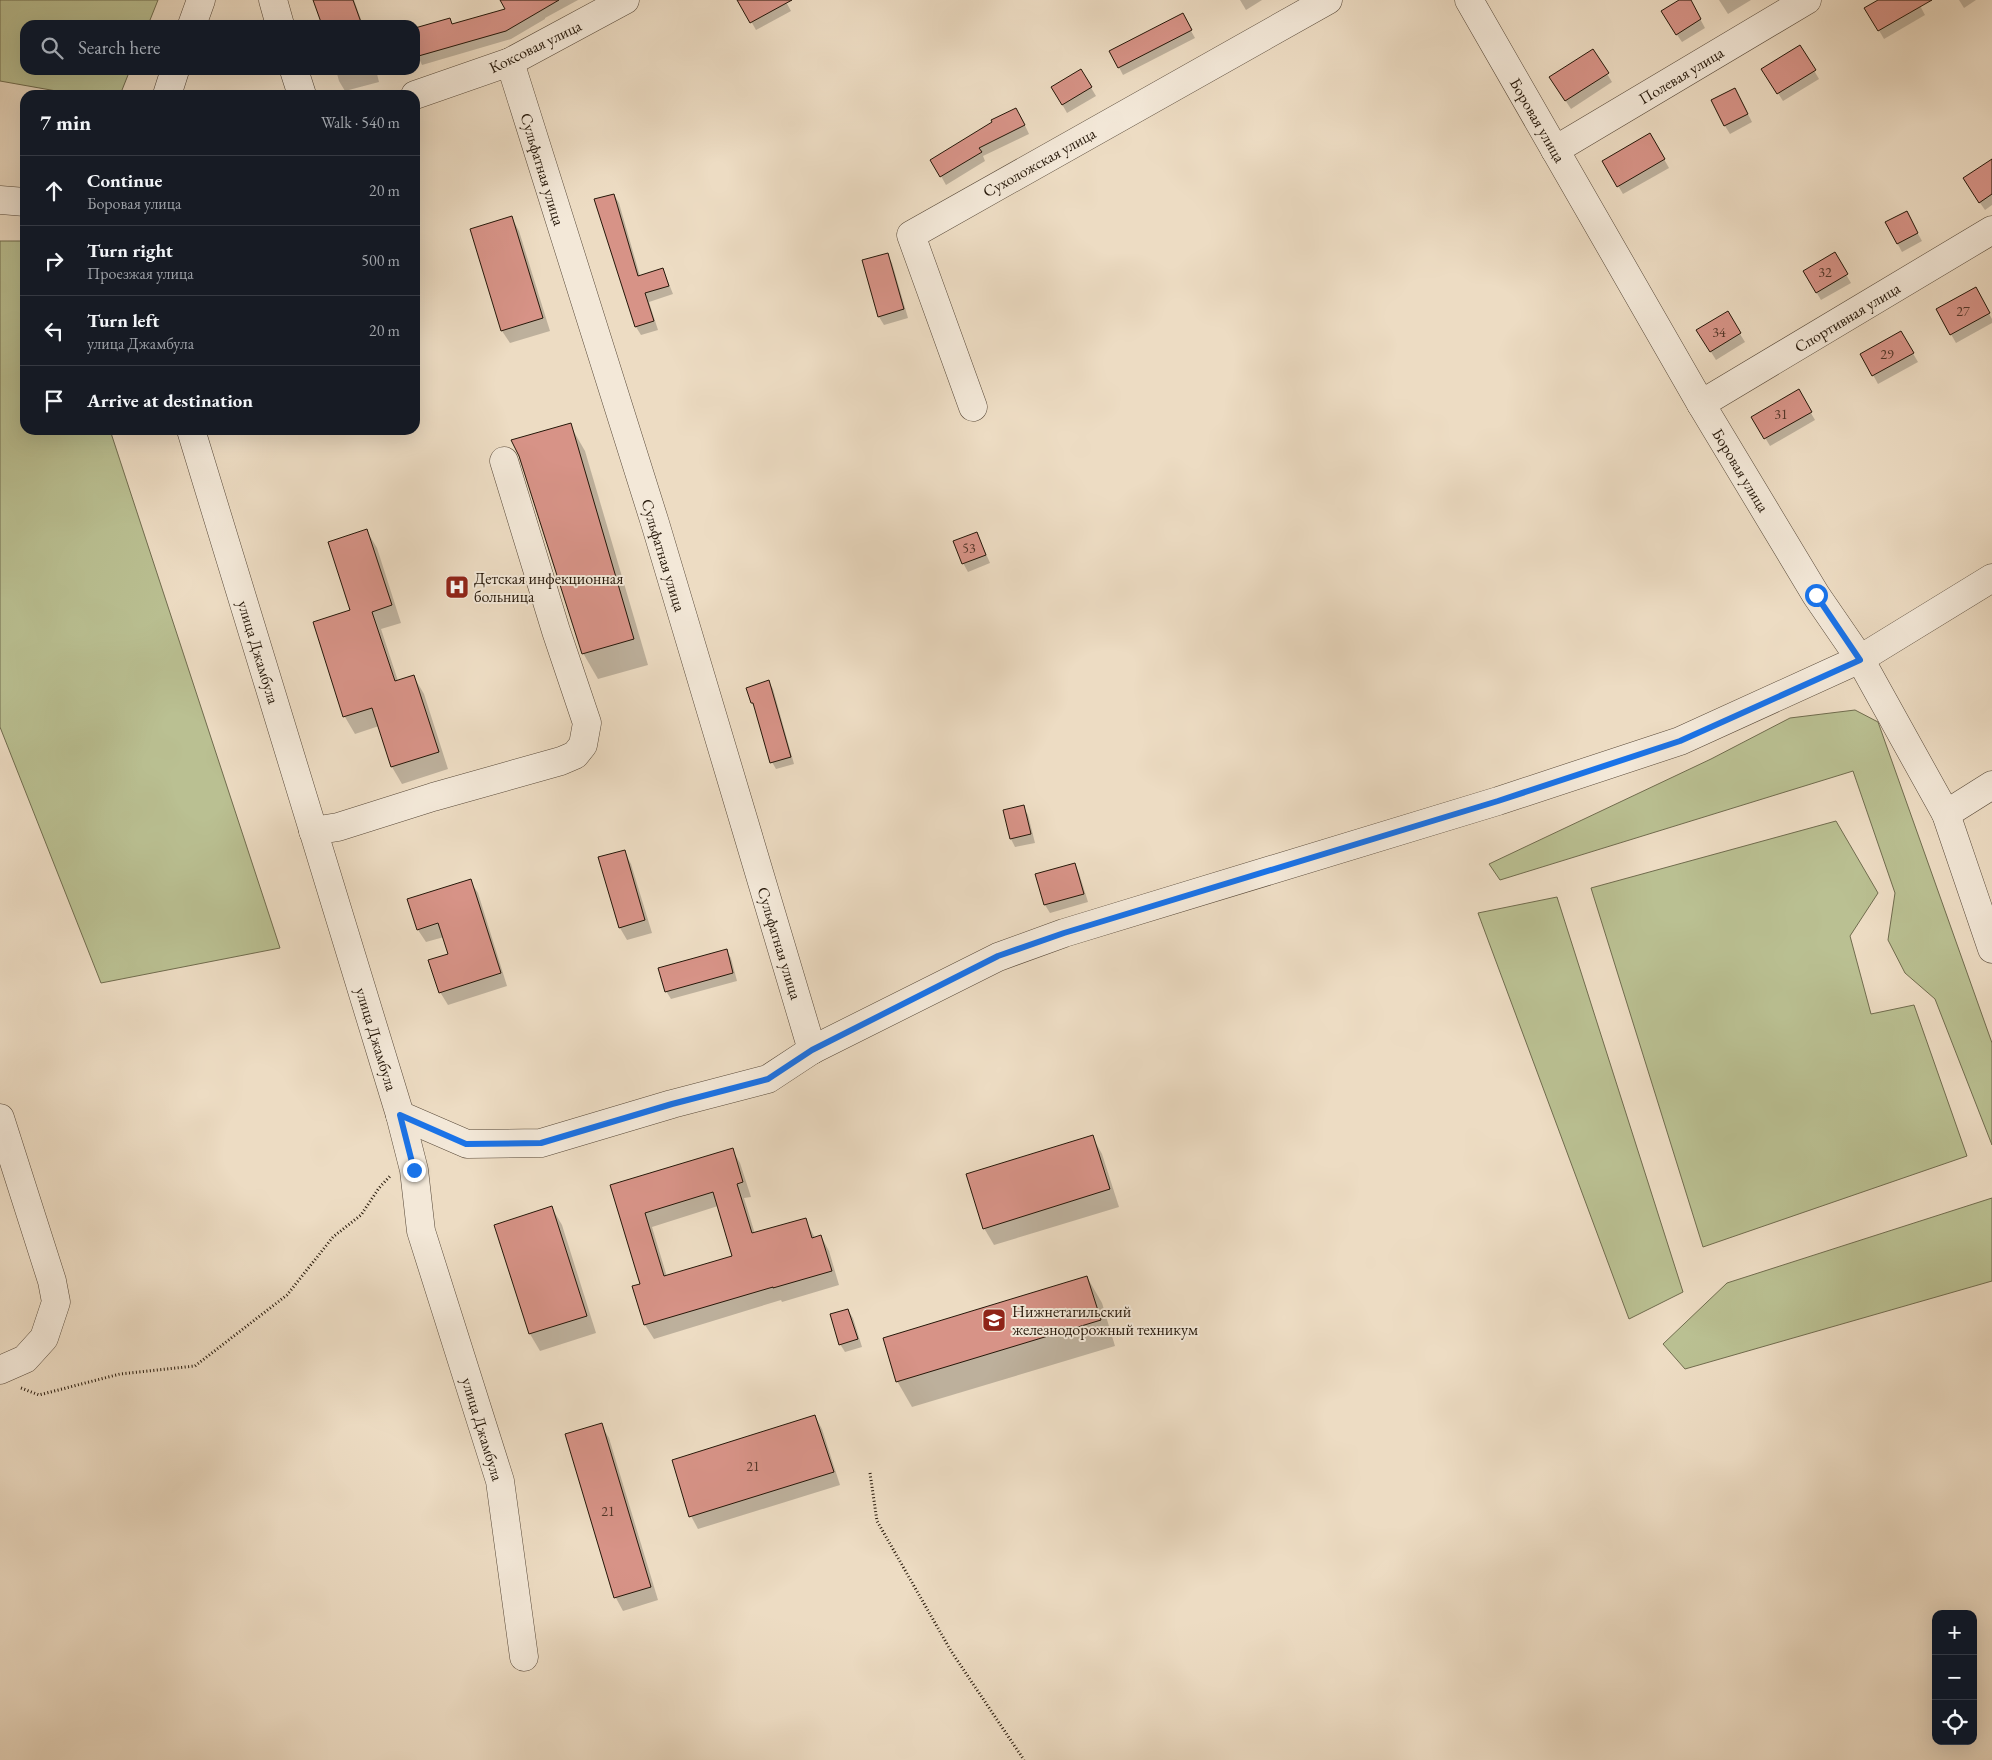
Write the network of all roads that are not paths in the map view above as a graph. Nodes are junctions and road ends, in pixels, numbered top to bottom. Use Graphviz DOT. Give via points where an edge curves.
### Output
graph roads {
  1 [pos="201,0"];
  2 [pos="273,0"];
  3 [pos="625,0"];
  4 [pos="1328,0"];
  5 [pos="1469,0"];
  6 [pos="1807,0"];
  7 [pos="194,20"];
  8 [pos="279,20"];
  9 [pos="510,62"];
  10 [pos="174,75"];
  11 [pos="296,75"];
  12 [pos="168,90"];
  13 [pos="300,90"];
  14 [pos="420,93"];
  15 [pos="1555,150"];
  16 [pos="0,200"];
  17 [pos="20,202"];
  18 [pos="1992,230"];
  19 [pos="1701,404"];
  20 [pos="973,408"];
  21 [pos="193,435"];
  22 [pos="504,461"];
  23 [pos="1992,578"];
  24 [pos="1860,660"];
  25 [pos="1992,785"];
  26 [pos="1946,814"];
  27 [pos="313,831"];
  28 [pos="1992,949"];
  29 [pos="812,1050"];
  30 [pos="400,1115"];
  31 [pos="0,1118"];
  32 [pos="8,1378"];
  33 [pos="524,1657"];
  1 -- 7 [label="street"];
  2 -- 8 [label="street"];
  3 -- 9 [label="street, Коксовая улица"];
  4 -- 20 [label="street, Сухоложская улица" via="911,234"];
  5 -- 15 [label="street, Боровая улица"];
  6 -- 15 [label="street, Полевая улица"];
  9 -- 14 [label="street, Коксовая улица"];
  9 -- 29 [label="street, Сульфатная улица" via="655,523"];
  10 -- 12 [label="street"];
  11 -- 13 [label="street"];
  15 -- 19 [label="street, Боровая улица"];
  16 -- 17 [label="street"];
  18 -- 19 [label="street, Спортивная улица"];
  19 -- 24 [label="street, Боровая улица" via="1816,595"];
  21 -- 27 [label="street, улица Джамбула"];
  22 -- 27 [label="street" via="587,723 583,745 574,755 561,761 338,827"];
  23 -- 24 [label="street"];
  24 -- 26 [label="street, Боровая улица"];
  24 -- 29 [label="street" via="1680,741 1498,801 998,956"];
  25 -- 26 [label="street"];
  26 -- 28 [label="street, Боровая улица"];
  27 -- 30 [label="street, улица Джамбула"];
  29 -- 30 [label="street" via="768,1079 541,1143 466,1144"];
  30 -- 33 [label="street, улица Джамбула" via="414,1170 421,1231 500,1481"];
  31 -- 32 [label="street" via="56,1302 44,1338"];
}
